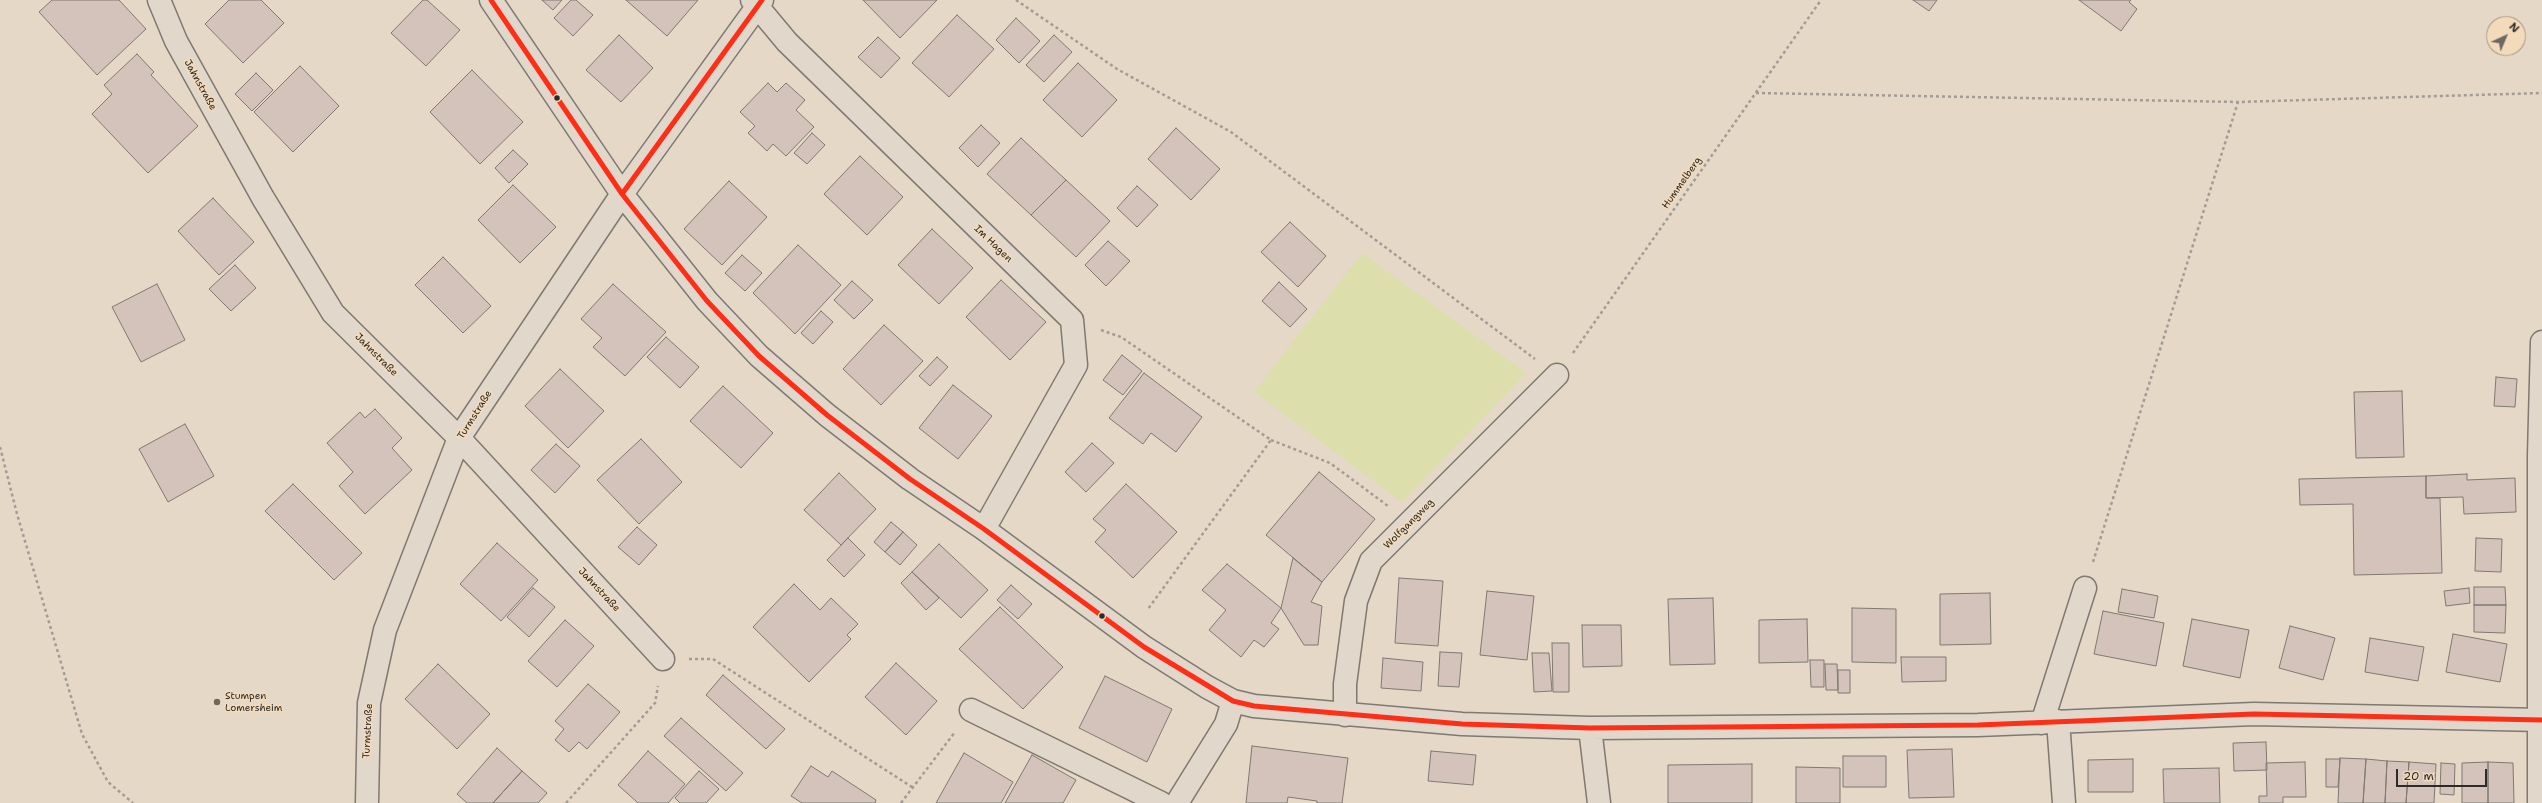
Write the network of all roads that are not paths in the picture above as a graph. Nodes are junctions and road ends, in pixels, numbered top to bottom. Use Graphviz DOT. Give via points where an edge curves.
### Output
graph roads {
  1 [pos="159,0"];
  2 [pos="491,0"];
  3 [pos="757,2"];
  4 [pos="622,194"];
  5 [pos="2542,342"];
  6 [pos="1557,375"];
  7 [pos="459,438"];
  8 [pos="2541,481"];
  9 [pos="984,530"];
  10 [pos="2085,588"];
  11 [pos="664,659"];
  12 [pos="1233,701"];
  13 [pos="972,710"];
  14 [pos="1345,715"];
  15 [pos="2541,720"];
  16 [pos="2050,722"];
  17 [pos="1590,728"];
  18 [pos="367,803"];
  19 [pos="1161,803"];
  20 [pos="1177,803"];
  21 [pos="1599,803"];
  22 [pos="2064,803"];
  23 [pos="2539,803"];
  1 -- 7 [label="street, Jahnstraße" via="176,41 263,198 333,313"];
  2 -- 4 [label="street"];
  3 -- 4 [label="street, Turmstraße"];
  3 -- 9 [label="street, Im Hagen" via="787,42 1072,320 1076,365"];
  4 -- 7 [label="street, Turmstraße"];
  4 -- 9 [label="street" via="707,301 759,356 827,416 910,479"];
  5 -- 8 [label="street" via="2539,455"];
  6 -- 14 [label="street, Wolfgangweg" via="1371,561 1356,601"];
  7 -- 11 [label="street, Jahnstraße"];
  7 -- 18 [label="street, Turmstraße" via="385,630 368,703"];
  8 -- 15 [label="street"];
  9 -- 12 [label="street" via="1144,647 1207,688"];
  10 -- 16 [label="street"];
  12 -- 14 [label="street" via="1254,706"];
  12 -- 20 [label="street" via="1226,724"];
  13 -- 19 [label="street"];
  14 -- 17 [label="street" via="1462,724"];
  15 -- 16 [label="street" via="2254,714"];
  15 -- 23 [label="street"];
  16 -- 17 [label="street"];
  16 -- 22 [label="street"];
  17 -- 21 [label="street"];
}
